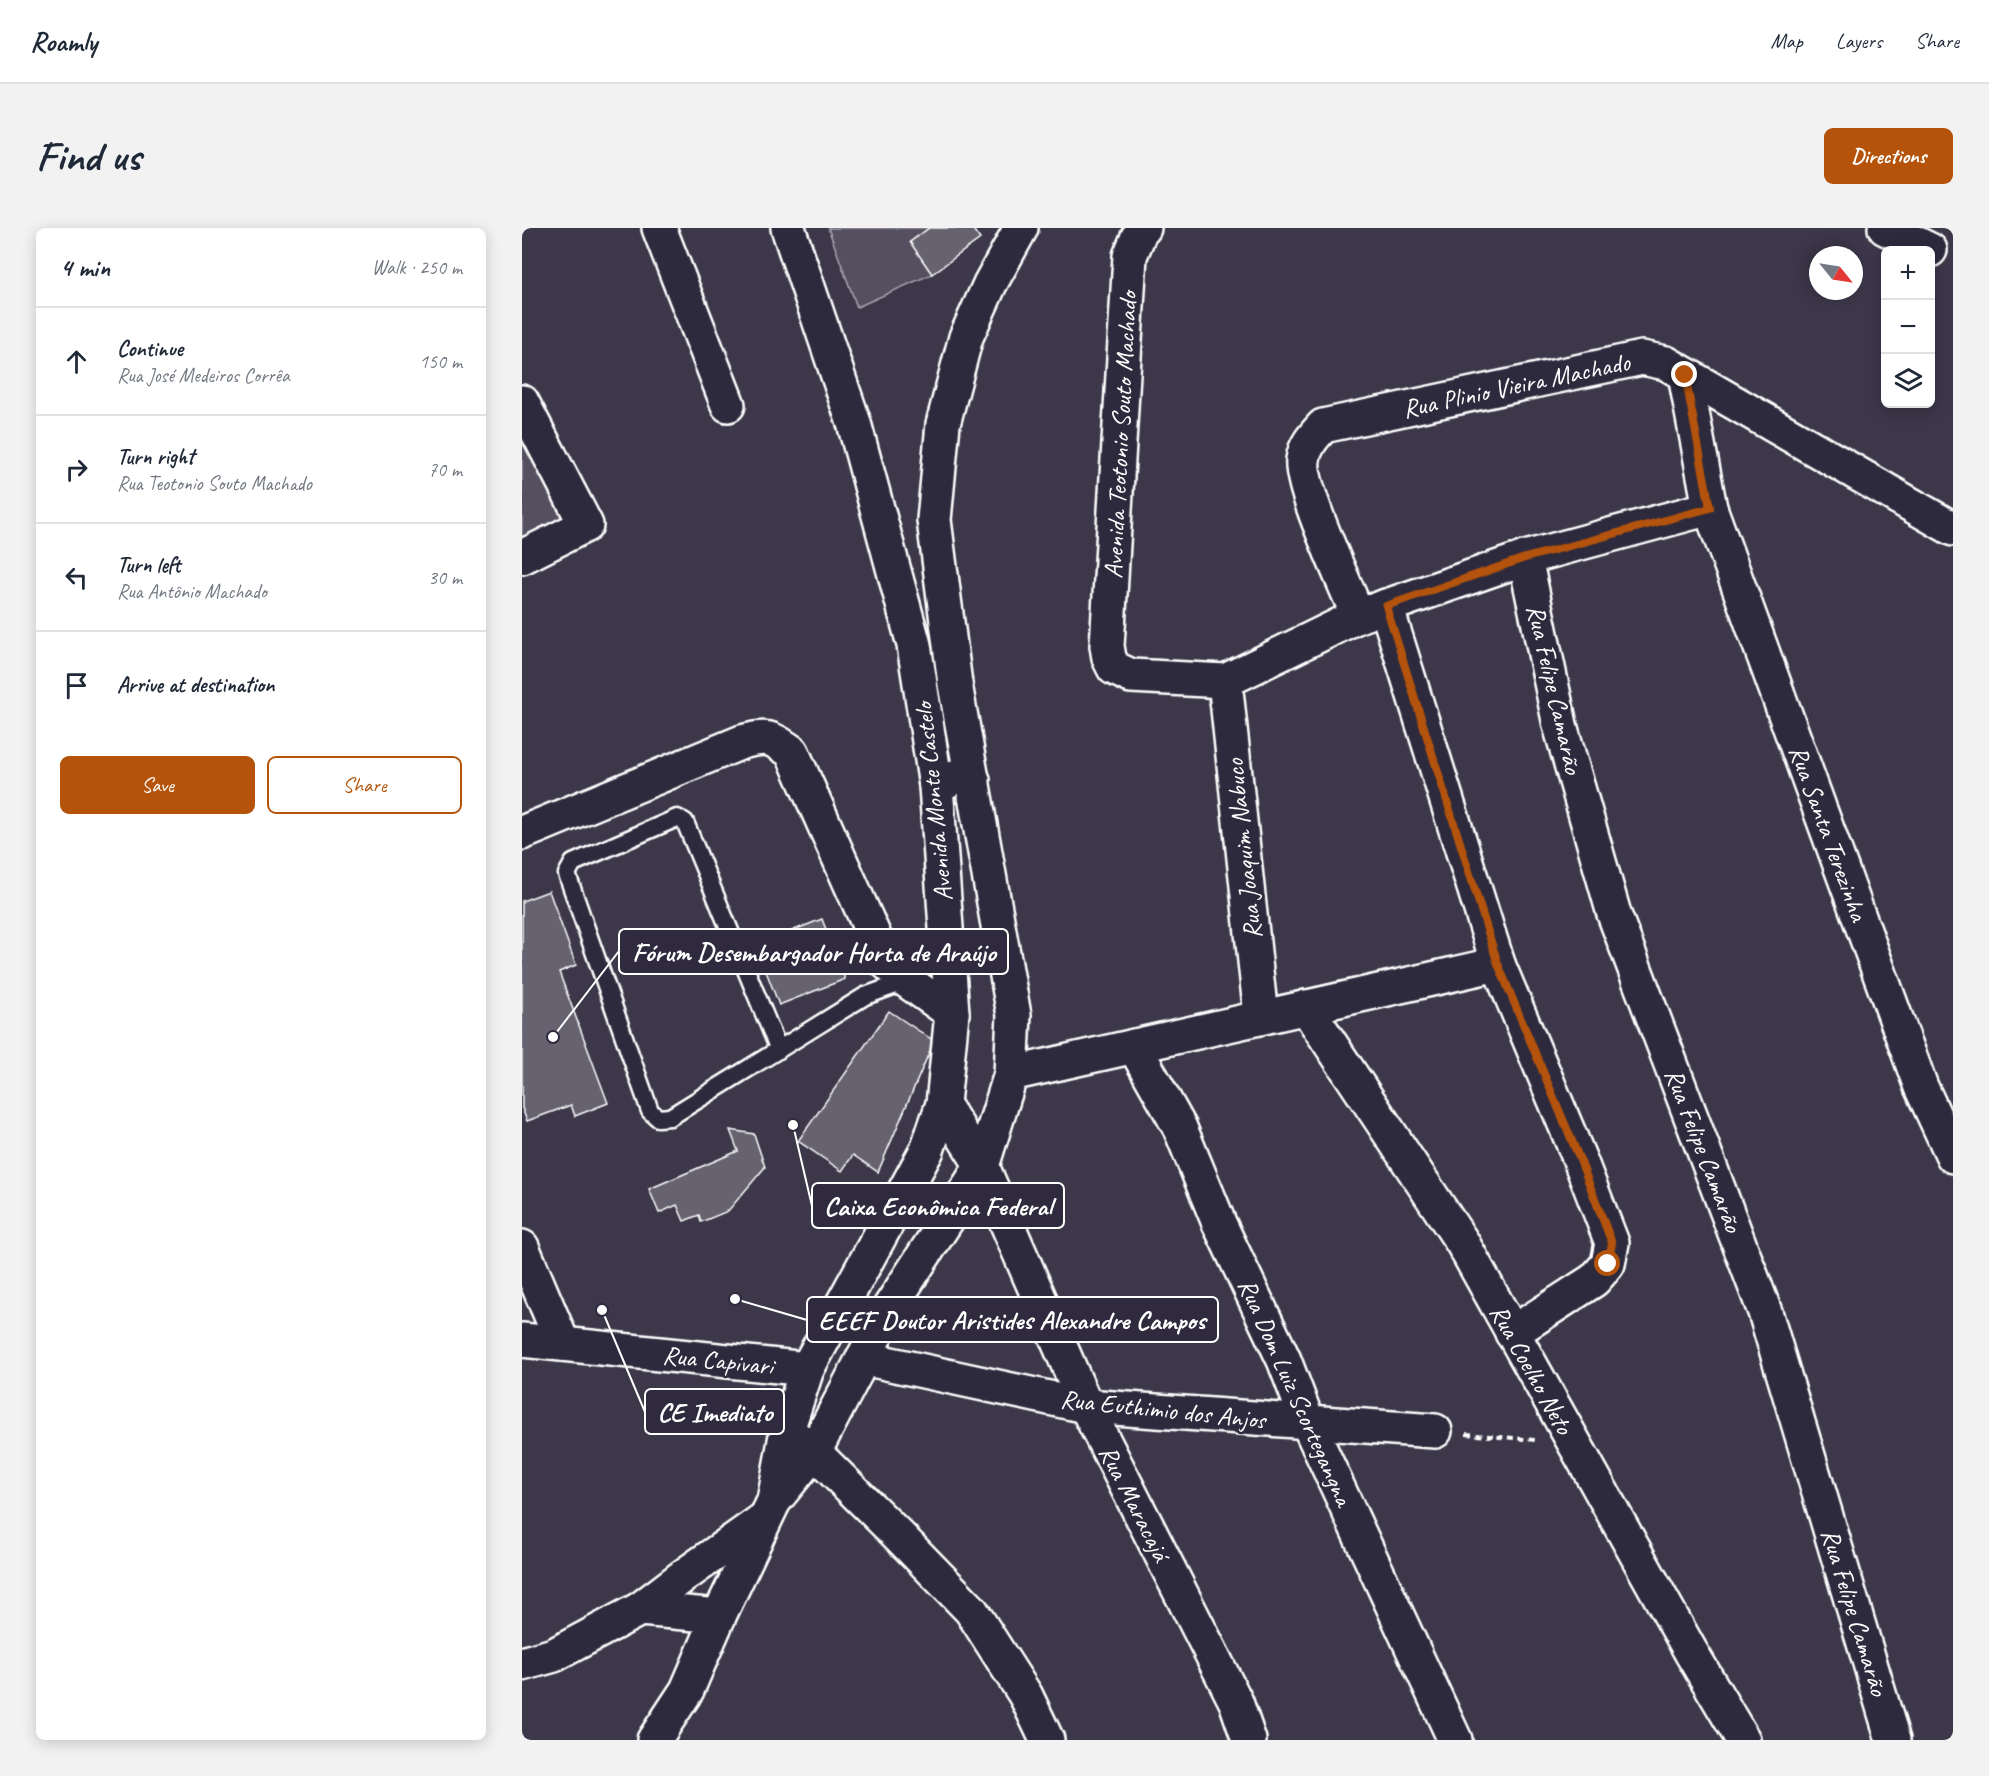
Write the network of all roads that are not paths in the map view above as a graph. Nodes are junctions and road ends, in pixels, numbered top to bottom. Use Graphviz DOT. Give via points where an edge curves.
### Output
graph roads {
  1 [pos="659,228"];
  2 [pos="788,228"];
  3 [pos="1021,228"];
  4 [pos="1144,228"];
  5 [pos="1885,228"];
  6 [pos="1920,246"];
  7 [pos="1935,253"];
  8 [pos="1953,262"];
  9 [pos="1685,375"];
  10 [pos="522,402"];
  11 [pos="728,405"];
  12 [pos="1710,508"];
  13 [pos="1953,529"];
  14 [pos="522,557"];
  15 [pos="1525,558"];
  16 [pos="1372,611"];
  17 [pos="1225,681"];
  18 [pos="955,684"];
  19 [pos="935,778"];
  20 [pos="973,780"];
  21 [pos="522,833"];
  22 [pos="1498,964"];
  23 [pos="907,981"];
  24 [pos="1306,1007"];
  25 [pos="952,1013"];
  26 [pos="1261,1017"];
  27 [pos="1134,1046"];
  28 [pos="779,1050"];
  29 [pos="1011,1074"];
  30 [pos="943,1104"];
  31 [pos="1953,1156"];
  32 [pos="982,1166"];
  33 [pos="522,1247"];
  34 [pos="1512,1333"];
  35 [pos="522,1340"];
  36 [pos="564,1344"];
  37 [pos="863,1358"];
  38 [pos="807,1369"];
  39 [pos="1086,1406"];
  40 [pos="1308,1423"];
  41 [pos="787,1430"];
  42 [pos="1435,1431"];
  43 [pos="814,1452"];
  44 [pos="769,1510"];
  45 [pos="640,1609"];
  46 [pos="719,1616"];
  47 [pos="522,1664"];
  48 [pos="654,1740"];
  49 [pos="1047,1740"];
  50 [pos="1249,1740"];
  51 [pos="1455,1740"];
  52 [pos="1743,1740"];
  53 [pos="1893,1740"];
  1 -- 11 [label="street"];
  2 -- 19 [label="street, Avenida Monte Castelo" via="854,423 911,634"];
  3 -- 18 [label="street" via="966,337 943,424 934,520"];
  4 -- 17 [label="street, Avenida Teotonio Souto Machado" via="1130,256 1109,658 1114,668 1131,676"];
  5 -- 6 [label="street"];
  7 -- 8 [label="street"];
  9 -- 12 [label="street, Rua Santa Terezinha"];
  9 -- 13 [label="street, Rua Plinio Vieira Machado"];
  9 -- 16 [label="street, Rua Plinio Vieira Machado" via="1666,363 1642,358 1323,426 1309,441 1302,462 1308,492"];
  10 -- 14 [label="street" via="586,525"];
  12 -- 15 [label="street"];
  12 -- 31 [label="street, Rua Santa Terezinha" via="1921,1087"];
  15 -- 16 [label="street"];
  15 -- 53 [label="street, Rua Felipe Camarão" via="1560,725 1614,914 1765,1312"];
  16 -- 17 [label="street"];
  16 -- 22 [label="street"];
  17 -- 26 [label="street, Rua Joaquim Nabuco"];
  18 -- 19 [label="street"];
  18 -- 20 [label="street"];
  19 -- 20 [label="street" via="957,776"];
  19 -- 25 [label="street, Avenida Monte Castelo"];
  20 -- 29 [label="street" via="1014,1015"];
  21 -- 23 [label="street" via="742,742 762,736 774,740 792,752 885,961"];
  22 -- 24 [label="street"];
  22 -- 34 [label="street" via="1612,1243 1608,1264 1594,1280"];
  23 -- 25 [label="street"];
  23 -- 28 [label="lane" via="865,996"];
  24 -- 26 [label="street"];
  24 -- 34 [label="street, Rua Coelho Neto" via="1462,1242"];
  25 -- 30 [label="street, Avenida Monte Castelo"];
  26 -- 27 [label="street"];
  27 -- 29 [label="street"];
  27 -- 40 [label="street, Rua Dom Luiz Scortegangna" via="1180,1128 1219,1223 1284,1360"];
  28 -- 28 [label="lane" via="670,1117 658,1118 650,1111 567,874 573,863 677,818 685,822"];
  29 -- 32 [label="street"];
  30 -- 32 [label="street, Rua Maracajá"];
  30 -- 38 [label="street, Avenida Monte Castelo" via="927,1150"];
  32 -- 37 [label="street" via="890,1307"];
  32 -- 39 [label="street, Rua Maracajá"];
  33 -- 36 [label="street"];
  34 -- 52 [label="street, Rua Coelho Neto"];
  35 -- 36 [label="street, Rua Capivari"];
  36 -- 38 [label="street, Rua Capivari"];
  37 -- 39 [label="street, Rua Euthimio dos Anjos"];
  37 -- 43 [label="street"];
  38 -- 41 [label="street, Avenida Monte Castelo"];
  39 -- 40 [label="street, Rua Euthimio dos Anjos"];
  39 -- 50 [label="street, Rua Maracajá" via="1236,1702"];
  40 -- 42 [label="street, Rua Euthimio dos Anjos"];
  40 -- 51 [label="street, Rua Dom Luiz Scortegangna"];
  41 -- 43 [label="street"];
  41 -- 44 [label="street, Avenida Monte Castelo"];
  43 -- 44 [label="street"];
  43 -- 49 [label="street" via="971,1610 1026,1696"];
  44 -- 45 [label="street"];
  44 -- 46 [label="street"];
  45 -- 46 [label="street"];
  45 -- 47 [label="street" via="554,1656"];
  46 -- 48 [label="street" via="687,1690"];
}
